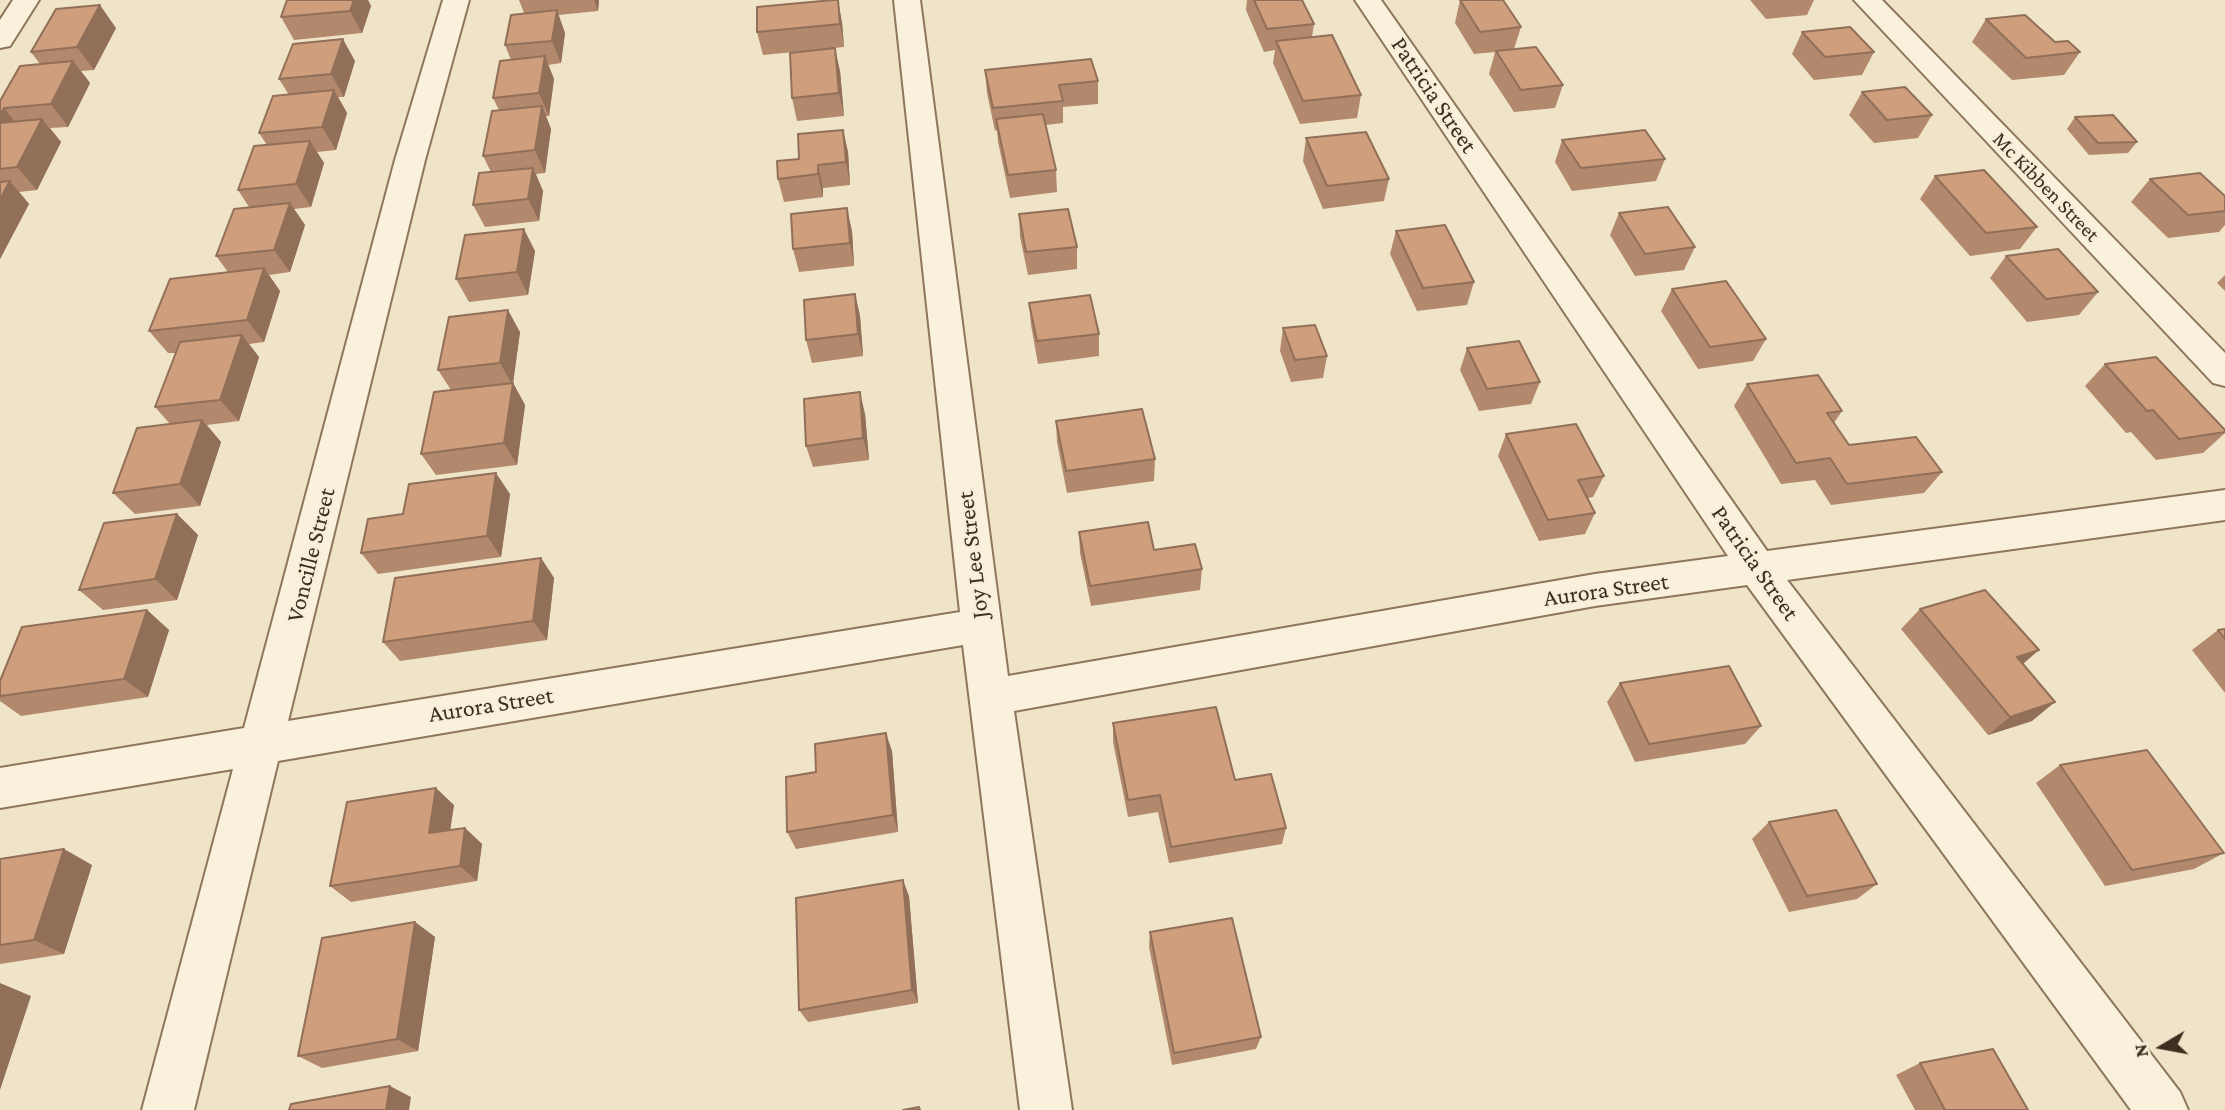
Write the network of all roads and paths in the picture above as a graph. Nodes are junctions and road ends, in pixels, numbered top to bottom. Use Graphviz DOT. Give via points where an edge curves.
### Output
graph roads {
  1 [pos="26,0"];
  2 [pos="456,0"];
  3 [pos="907,0"];
  4 [pos="1368,0"];
  5 [pos="1867,0"];
  6 [pos="0,40"];
  7 [pos="2225,374"];
  8 [pos="2225,505"];
  9 [pos="1759,570"];
  10 [pos="982,625"];
  11 [pos="991,697"];
  12 [pos="263,743"];
  13 [pos="0,788"];
  14 [pos="168,1110"];
  15 [pos="1046,1110"];
  16 [pos="2162,1110"];
  1 -- 6 [label="street"];
  2 -- 12 [label="street, Voncille Street" via="407,173"];
  3 -- 10 [label="street, Joy Lee Street"];
  4 -- 9 [label="street, Patricia Street"];
  5 -- 7 [label="street, Mc Kibben Street"];
  8 -- 9 [label="street, Aurora Street"];
  9 -- 11 [label="street, Aurora Street" via="1595,590"];
  9 -- 16 [label="street, Patricia Street"];
  10 -- 11 [label="street, Joy Lee Street"];
  10 -- 12 [label="street, Aurora Street"];
  11 -- 15 [label="street, Joy Lee Street"];
  12 -- 13 [label="street, Aurora Street"];
  12 -- 14 [label="street, Voncille Street"];
}
